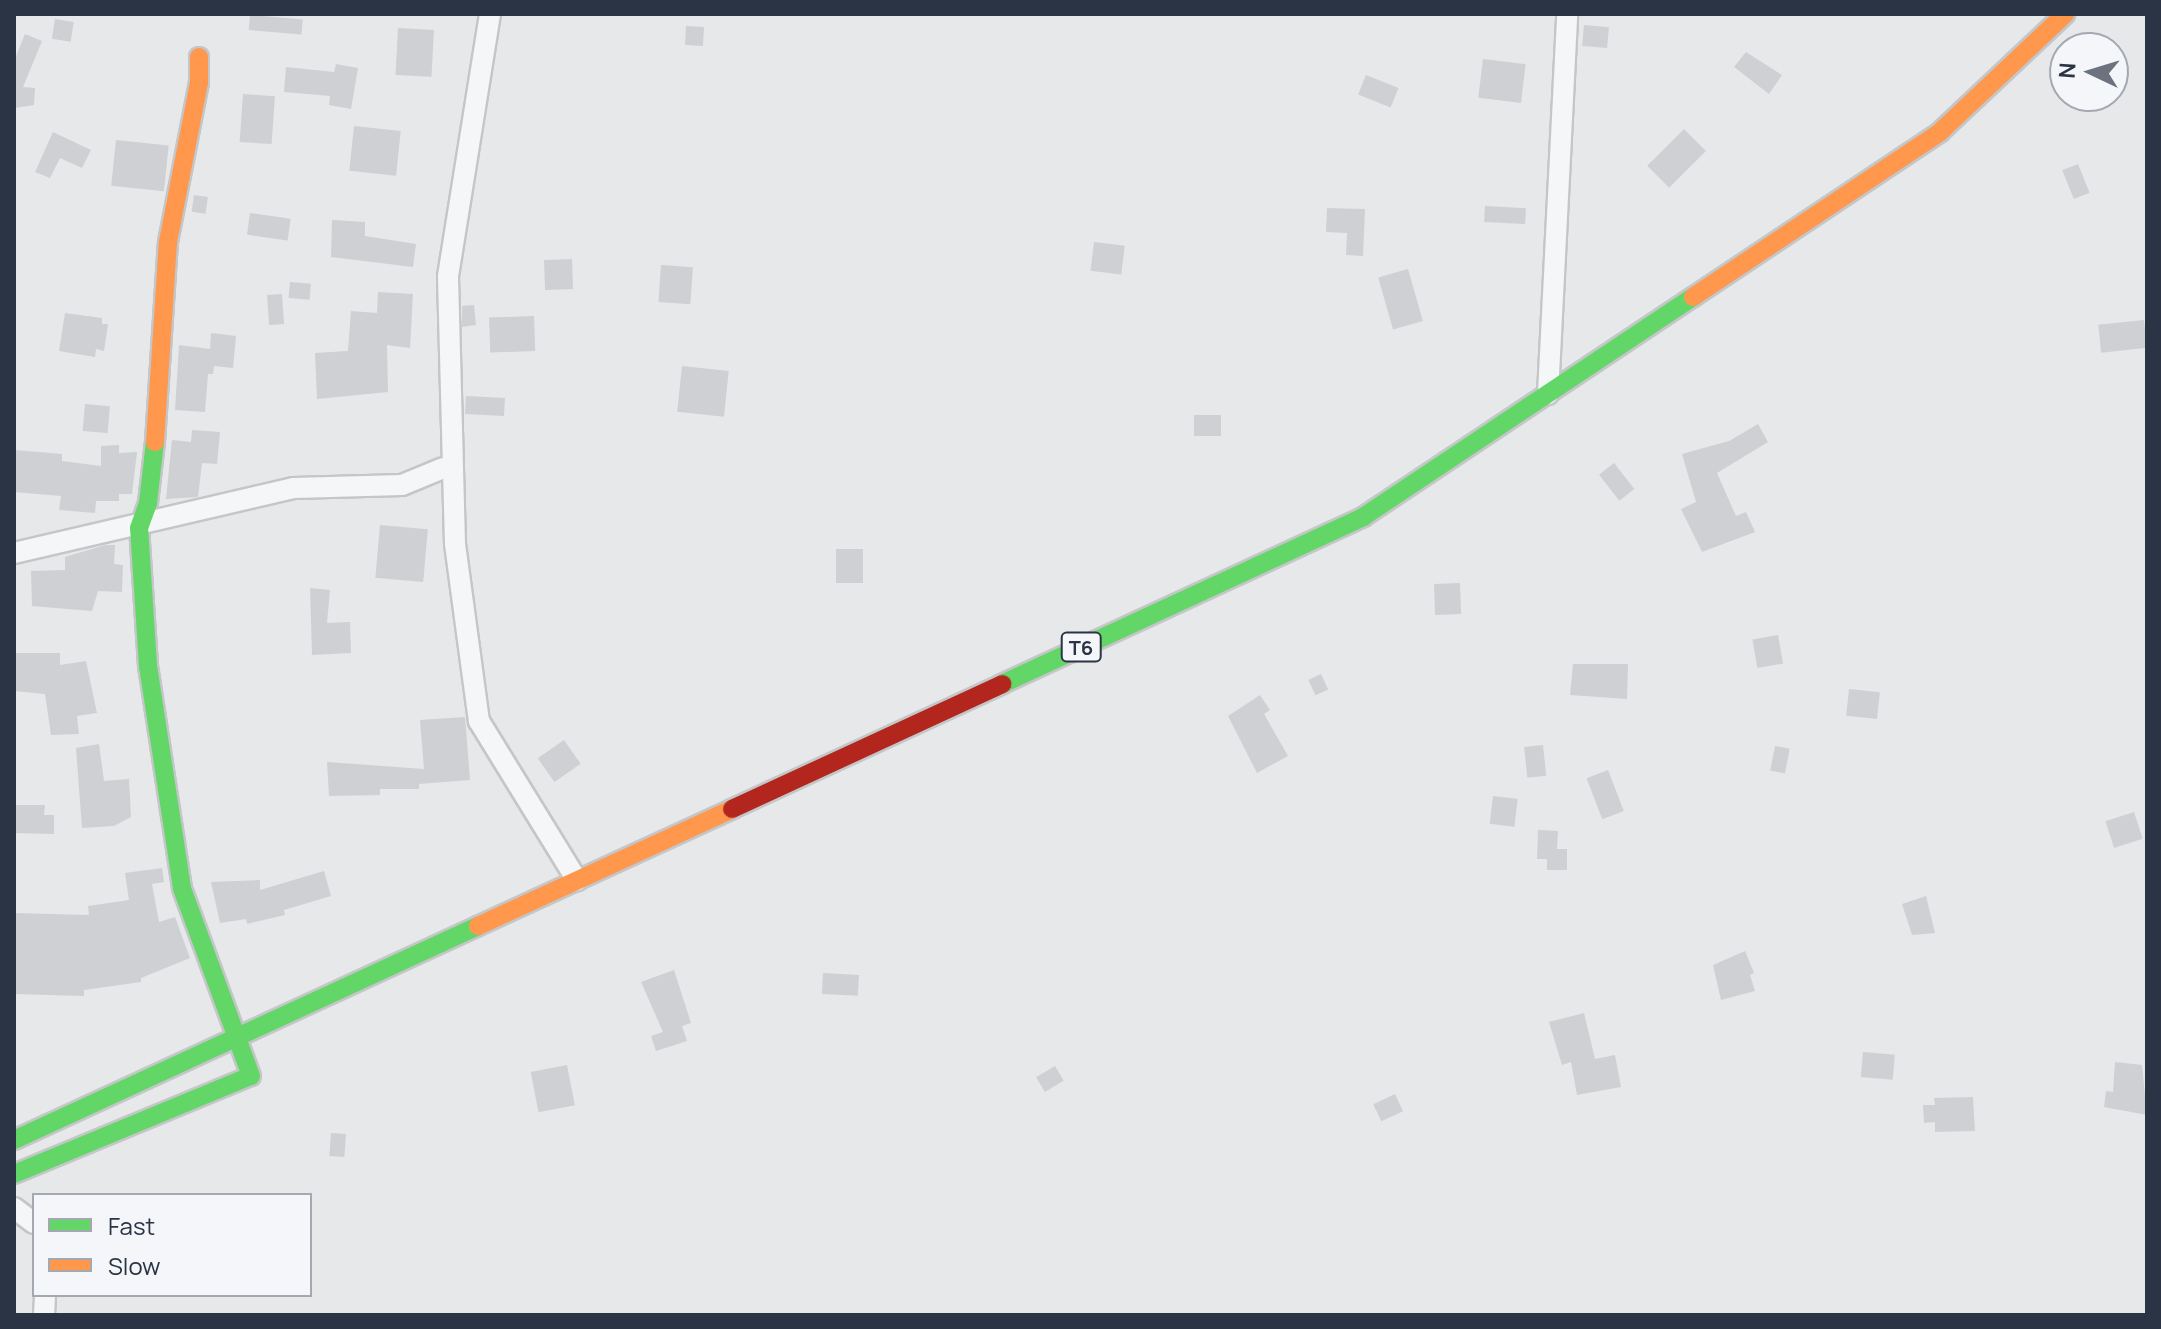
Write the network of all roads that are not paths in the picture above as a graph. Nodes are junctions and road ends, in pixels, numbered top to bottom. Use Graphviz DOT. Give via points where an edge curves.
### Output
graph roads {
  1 [pos="490,14"];
  2 [pos="1567,14"];
  3 [pos="2065,14"];
  4 [pos="199,57"];
  5 [pos="1548,394"];
  6 [pos="443,468"];
  7 [pos="139,528"];
  8 [pos="14,553"];
  9 [pos="577,880"];
  10 [pos="238,1036"];
  11 [pos="14,1140"];
  12 [pos="14,1174"];
  13 [pos="14,1208"];
  14 [pos="32,1222"];
  1 -- 9 [label="street" via="448,277 455,544 479,721"];
  2 -- 5 [label="street"];
  3 -- 5 [label="main road, T6" via="1940,132"];
  4 -- 7 [label="main road" via="199,82 170,228 158,415 148,503"];
  5 -- 9 [label="main road, T6" via="1363,517"];
  6 -- 7 [label="street" via="402,485 294,488"];
  7 -- 8 [label="street"];
  7 -- 10 [label="main road" via="148,666 182,888"];
  9 -- 10 [label="main road, T6"];
  10 -- 11 [label="main road, T6"];
  10 -- 12 [label="main road" via="251,1076"];
  13 -- 14 [label="street"];
}
